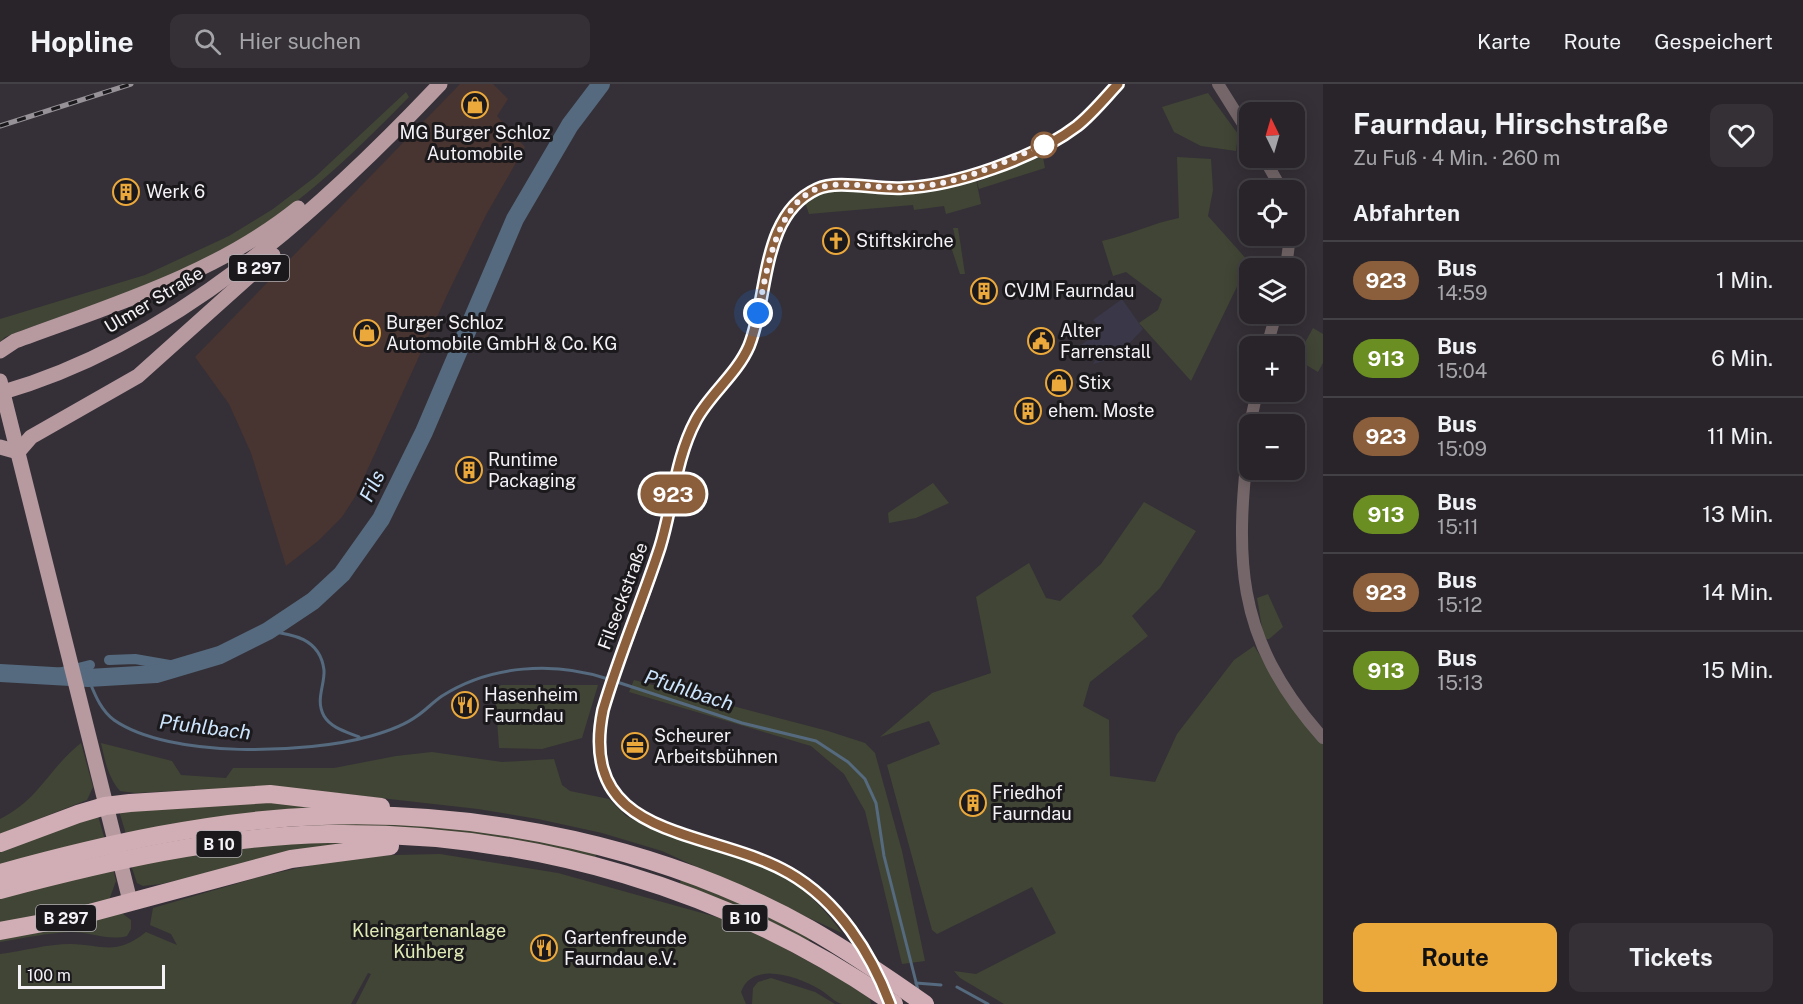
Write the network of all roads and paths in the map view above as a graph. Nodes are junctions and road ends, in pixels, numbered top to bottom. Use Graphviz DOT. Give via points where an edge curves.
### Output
graph roads {
  1 [pos="440,84"];
  2 [pos="1118,84"];
  3 [pos="1218,84"];
  4 [pos="1239,117"];
  5 [pos="370,153"];
  6 [pos="0,351"];
  7 [pos="0,381"];
  8 [pos="0,393"];
  9 [pos="0,447"];
  10 [pos="18,452"];
  11 [pos="1243,480"];
  12 [pos="1323,738"];
  13 [pos="107,813"];
  14 [pos="429,819"];
  15 [pos="442,838"];
  16 [pos="0,843"];
  17 [pos="0,873"];
  18 [pos="0,890"];
  19 [pos="128,895"];
  20 [pos="0,931"];
  21 [pos="890,1004"];
  22 [pos="894,1004"];
  23 [pos="925,1004"];
  1 -- 5 [label="main road, Ulmer Straße / B 297"];
  2 -- 21 [label="street, Filseckstraße" via="1075,127 975,174 903,188 837,185 818,188 804,196 784,223 769,259 748,348 696,420 683,451 661,544 598,732 600,763 607,781 629,810 648,822 754,856 810,887 855,935 879,975"];
  3 -- 4 [label="street"];
  5 -- 6 [label="main road, B 297" via="358,154 284,220 206,265 145,293 15,341"];
  5 -- 8 [label="main road, Ulmer Straße" via="293,225 209,291 113,349 32,384"];
  5 -- 10 [label="main road, B 297" via="366,166 308,224 138,376 31,437"];
  7 -- 10 [label="main road"];
  9 -- 10 [label="main road"];
  10 -- 13 [label="main road"];
  11 -- 12 [label="street" via="1241,556 1251,615 1274,670"];
  13 -- 14 [label="highway" via="196,798 270,794 405,809"];
  13 -- 16 [label="highway"];
  13 -- 19 [label="main road"];
  14 -- 17 [label="highway, B 10" via="321,816 225,825 128,841"];
  14 -- 23 [label="highway, B 10" via="516,830 625,854 723,889 809,929"];
  15 -- 18 [label="highway, B 10" via="326,834 232,843 134,858"];
  15 -- 19 [label="highway, B 10" via="415,845 360,848 291,860"];
  15 -- 22 [label="highway, B 10" via="539,852 631,876 717,906 805,948"];
  19 -- 20 [label="highway, B 297" via="75,917"];
}
